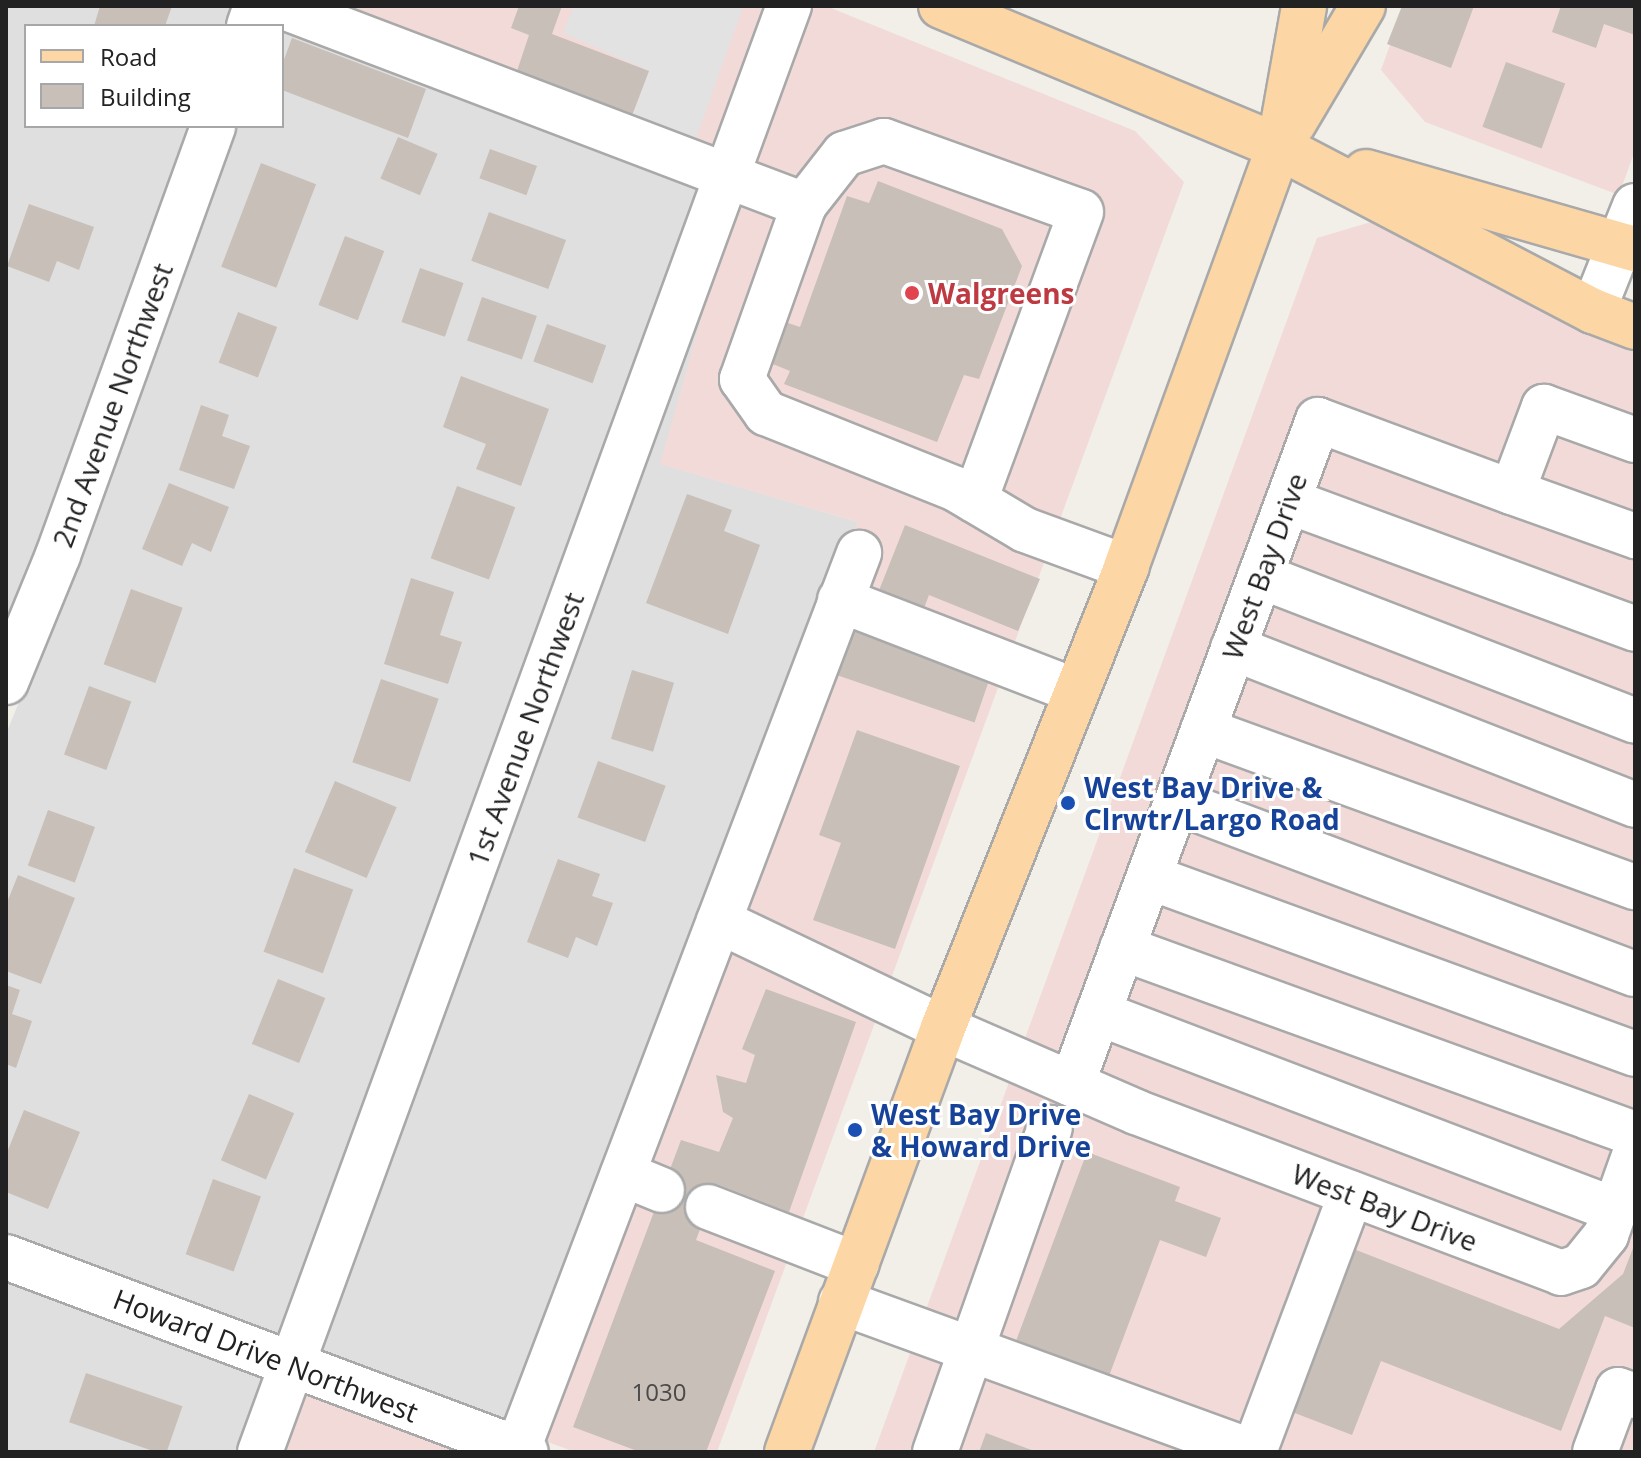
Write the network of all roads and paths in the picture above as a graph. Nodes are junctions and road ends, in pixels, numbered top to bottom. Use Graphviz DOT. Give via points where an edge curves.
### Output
graph roads {
  1 [pos="281,6"];
  2 [pos="789,6"];
  3 [pos="941,6"];
  4 [pos="1304,6"];
  5 [pos="1363,6"];
  6 [pos="212,128"];
  7 [pos="1279,147"];
  8 [pos="727,177"];
  9 [pos="804,205"];
  10 [pos="1630,233"];
  11 [pos="1593,311"];
  12 [pos="1635,327"];
  13 [pos="1635,440"];
  14 [pos="1512,492"];
  15 [pos="975,500"];
  16 [pos="1288,501"];
  17 [pos="1635,536"];
  18 [pos="859,553"];
  19 [pos="1126,567"];
  20 [pos="1260,576"];
  21 [pos="840,600"];
  22 [pos="1635,629"];
  23 [pos="1233,648"];
  24 [pos="6,682"];
  25 [pos="1076,691"];
  26 [pos="1635,721"];
  27 [pos="1203,730"];
  28 [pos="1177,802"];
  29 [pos="1635,805"];
  30 [pos="1149,877"];
  31 [pos="1635,887"];
  32 [pos="719,921"];
  33 [pos="1122,948"];
  34 [pos="1635,974"];
  35 [pos="1098,1013"];
  36 [pos="943,1028"];
  37 [pos="1635,1054"];
  38 [pos="1072,1084"];
  39 [pos="1050,1128"];
  40 [pos="1635,1134"];
  41 [pos="1635,1153"];
  42 [pos="623,1174"];
  43 [pos="662,1190"];
  44 [pos="1351,1194"];
  45 [pos="708,1207"];
  46 [pos="1615,1210"];
  47 [pos="6,1257"];
  48 [pos="848,1283"];
  49 [pos="972,1351"];
  50 [pos="293,1367"];
  51 [pos="1635,1396"];
  52 [pos="522,1451"];
  53 [pos="260,1452"];
  54 [pos="787,1452"];
  55 [pos="935,1452"];
  56 [pos="1253,1452"];
  57 [pos="1595,1452"];
  1 -- 8 [label="street"];
  2 -- 8 [label="street, 1st Avenue Northwest"];
  3 -- 7 [label="main road"];
  4 -- 7 [label="main road"];
  5 -- 7 [label="main road"];
  6 -- 24 [label="street, 2nd Avenue Northwest" via="58,555"];
  7 -- 10 [label="main road"];
  7 -- 11 [label="main road"];
  7 -- 19 [label="main road"];
  8 -- 9 [label="street"];
  8 -- 50 [label="street, 1st Avenue Northwest"];
  9 -- 15 [label="street" via="742,379 766,413"];
  9 -- 15 [label="street" via="844,154 884,141 1081,212"];
  10 -- 11 [label="street"];
  11 -- 12 [label="main road"];
  13 -- 14 [label="street" via="1544,407"];
  14 -- 16 [label="street, West Bay Drive" via="1318,420"];
  14 -- 17 [label="street"];
  15 -- 19 [label="street" via="1025,530"];
  16 -- 20 [label="street, West Bay Drive"];
  16 -- 22 [label="street"];
  18 -- 21 [label="street"];
  19 -- 25 [label="main road"];
  20 -- 23 [label="street, West Bay Drive"];
  20 -- 26 [label="street"];
  21 -- 25 [label="street"];
  21 -- 32 [label="street"];
  23 -- 27 [label="street, West Bay Drive"];
  23 -- 29 [label="street"];
  25 -- 36 [label="main road"];
  27 -- 28 [label="street, West Bay Drive"];
  27 -- 31 [label="street"];
  28 -- 30 [label="street, West Bay Drive"];
  28 -- 34 [label="street"];
  30 -- 33 [label="street, West Bay Drive"];
  30 -- 37 [label="street"];
  32 -- 36 [label="street, West Bay Drive"];
  32 -- 42 [label="street"];
  33 -- 35 [label="street, West Bay Drive"];
  33 -- 40 [label="street"];
  35 -- 38 [label="street, West Bay Drive"];
  35 -- 46 [label="street"];
  36 -- 38 [label="street, West Bay Drive"];
  36 -- 48 [label="main road"];
  38 -- 44 [label="street, West Bay Drive"];
  39 -- 49 [label="street"];
  41 -- 46 [label="street, West Bay Drive"];
  42 -- 43 [label="street"];
  42 -- 52 [label="street"];
  44 -- 46 [label="street, West Bay Drive" via="1561,1273 1581,1266 1606,1235"];
  44 -- 56 [label="street"];
  45 -- 48 [label="street"];
  47 -- 50 [label="street, Howard Drive Northwest"];
  48 -- 49 [label="street"];
  48 -- 54 [label="main road"];
  49 -- 55 [label="street"];
  49 -- 56 [label="street"];
  50 -- 52 [label="street, Howard Drive Northwest"];
  50 -- 53 [label="street, 1st Avenue Northwest"];
  51 -- 57 [label="street" via="1618,1390"];
}
